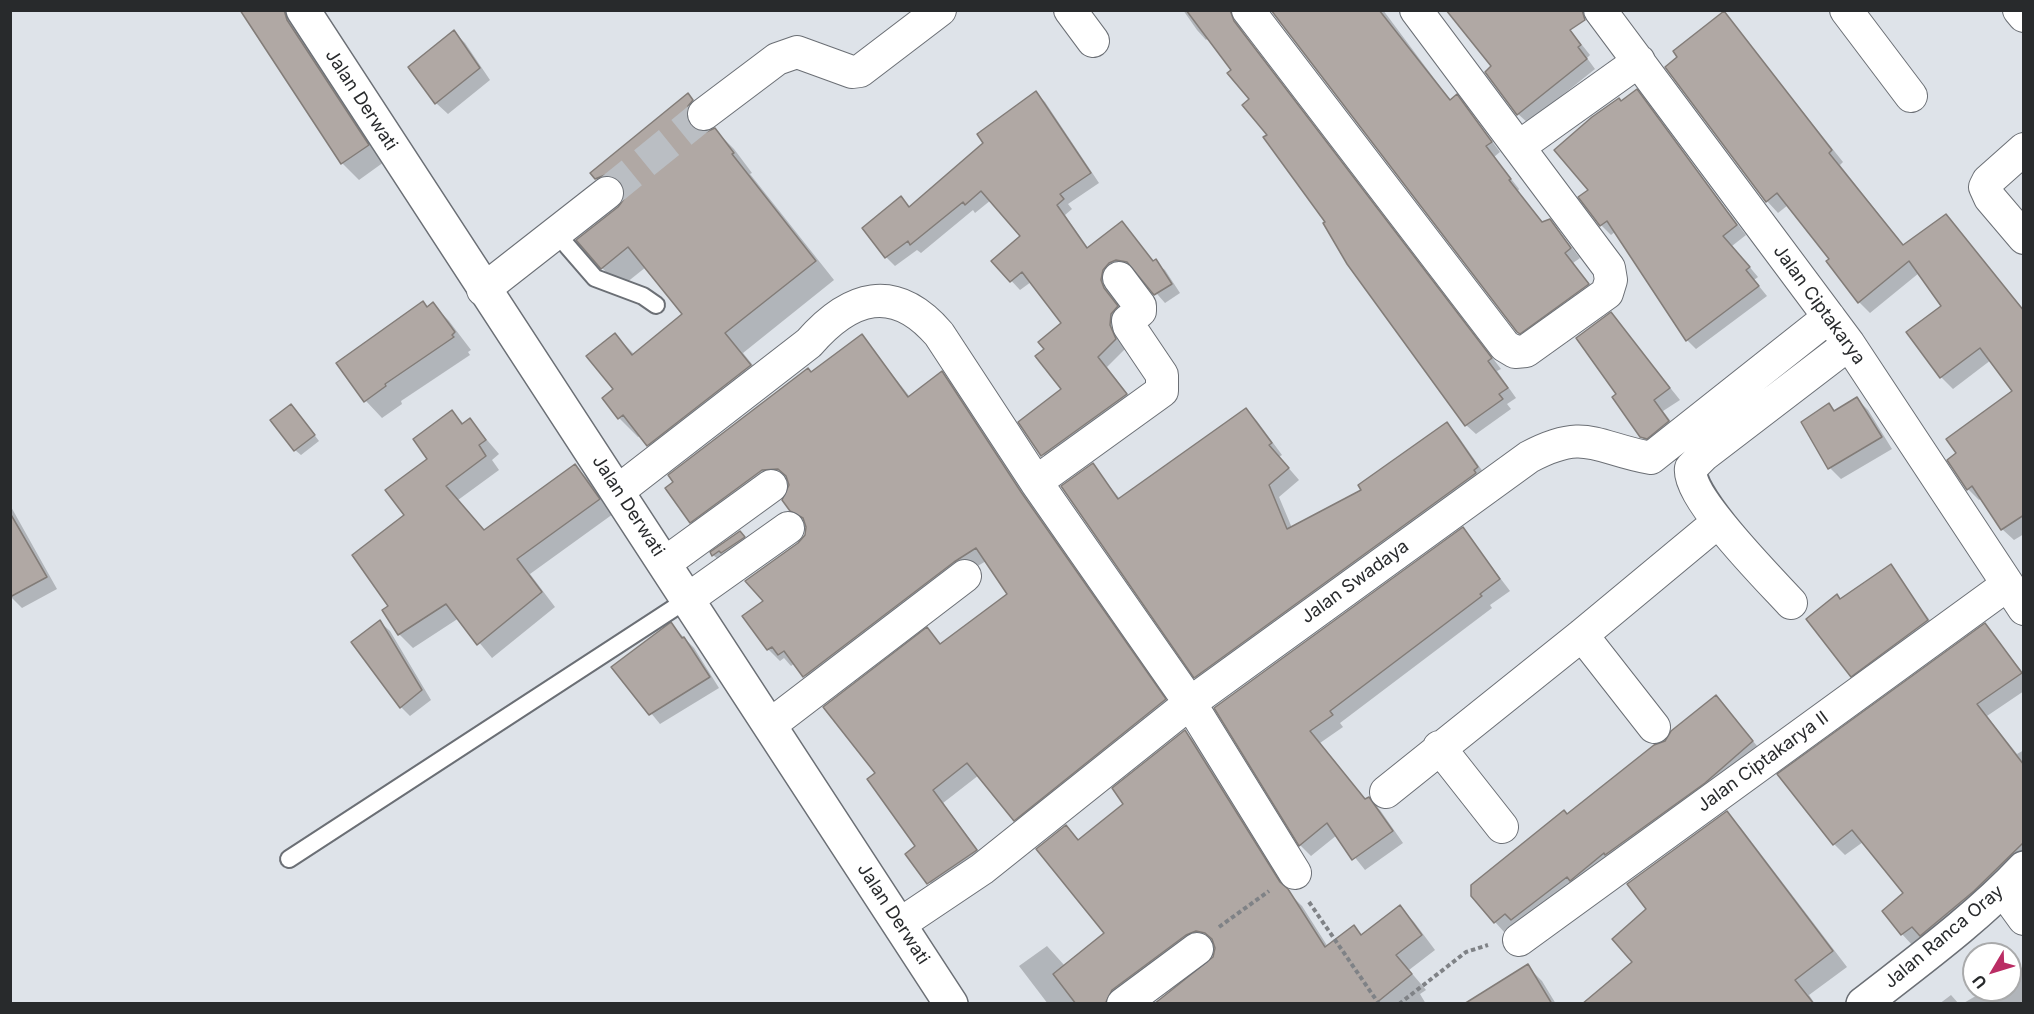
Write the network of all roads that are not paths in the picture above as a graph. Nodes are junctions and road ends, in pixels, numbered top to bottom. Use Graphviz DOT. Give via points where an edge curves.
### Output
graph roads {
  1 [pos="303,10"];
  2 [pos="940,10"];
  3 [pos="1070,10"];
  4 [pos="1248,10"];
  5 [pos="1416,10"];
  6 [pos="1600,10"];
  7 [pos="1846,10"];
  8 [pos="2019,10"];
  9 [pos="2024,16"];
  10 [pos="1093,41"];
  11 [pos="1639,61"];
  12 [pos="1911,96"];
  13 [pos="704,114"];
  14 [pos="1521,146"];
  15 [pos="2024,149"];
  16 [pos="607,193"];
  17 [pos="556,233"];
  18 [pos="2024,238"];
  19 [pos="1119,278"];
  20 [pos="483,290"];
  21 [pos="656,305"];
  22 [pos="1829,317"];
  23 [pos="1849,344"];
  24 [pos="1036,482"];
  25 [pos="771,486"];
  26 [pos="618,491"];
  27 [pos="1718,522"];
  28 [pos="788,528"];
  29 [pos="665,563"];
  30 [pos="965,576"];
  31 [pos="2015,597"];
  32 [pos="688,599"];
  33 [pos="1791,603"];
  34 [pos="1582,635"];
  35 [pos="1190,703"];
  36 [pos="770,725"];
  37 [pos="1654,727"];
  38 [pos="1439,747"];
  39 [pos="1386,792"];
  40 [pos="1502,827"];
  41 [pos="289,859"];
  42 [pos="1295,873"];
  43 [pos="2013,879"];
  44 [pos="2024,919"];
  45 [pos="900,924"];
  46 [pos="1519,940"];
  47 [pos="1197,949"];
  48 [pos="951,1004"];
  49 [pos="1123,1004"];
  50 [pos="1863,1004"];
  1 -- 20 [label="main road, Jalan Derwati"];
  2 -- 13 [label="street" via="860,71 852,72 796,52 777,59"];
  3 -- 10 [label="street"];
  4 -- 14 [label="street" via="1505,346 1519,353 1603,297 1611,280 1609,268"];
  5 -- 14 [label="street"];
  6 -- 11 [label="street, Jalan Ciptakarya"];
  7 -- 12 [label="street"];
  8 -- 9 [label="street"];
  11 -- 14 [label="street"];
  11 -- 22 [label="street, Jalan Ciptakarya"];
  15 -- 18 [label="street" via="1985,188"];
  16 -- 17 [label="street"];
  17 -- 20 [label="street"];
  17 -- 21 [label="lane" via="595,278"];
  19 -- 24 [label="street" via="1140,306 1140,311 1128,321 1129,326 1162,375 1162,391"];
  20 -- 26 [label="main road, Jalan Derwati"];
  22 -- 23 [label="street, Jalan Ciptakarya"];
  22 -- 35 [label="street, Jalan Swadaya" via="1651,458 1585,440 1560,442 1529,457"];
  23 -- 27 [label="street" via="1691,468 1690,478"];
  23 -- 31 [label="street, Jalan Ciptakarya"];
  24 -- 26 [label="street" via="945,343 922,315 872,299 849,308 825,325 809,343"];
  24 -- 35 [label="street"];
  25 -- 29 [label="street"];
  26 -- 29 [label="main road, Jalan Derwati"];
  27 -- 33 [label="street"];
  27 -- 34 [label="street"];
  28 -- 32 [label="street"];
  29 -- 32 [label="main road, Jalan Derwati"];
  30 -- 36 [label="street"];
  31 -- 46 [label="street, Jalan Ciptakarya II"];
  32 -- 36 [label="main road, Jalan Derwati"];
  32 -- 41 [label="lane"];
  34 -- 37 [label="street"];
  34 -- 38 [label="street"];
  35 -- 42 [label="street"];
  35 -- 45 [label="street, Jalan Swadaya" via="982,869"];
  36 -- 45 [label="main road, Jalan Derwati"];
  38 -- 39 [label="street"];
  38 -- 40 [label="street"];
  43 -- 44 [label="street"];
  43 -- 50 [label="main road, Jalan Ranca Oray"];
  45 -- 48 [label="main road, Jalan Derwati"];
  47 -- 49 [label="street"];
}
